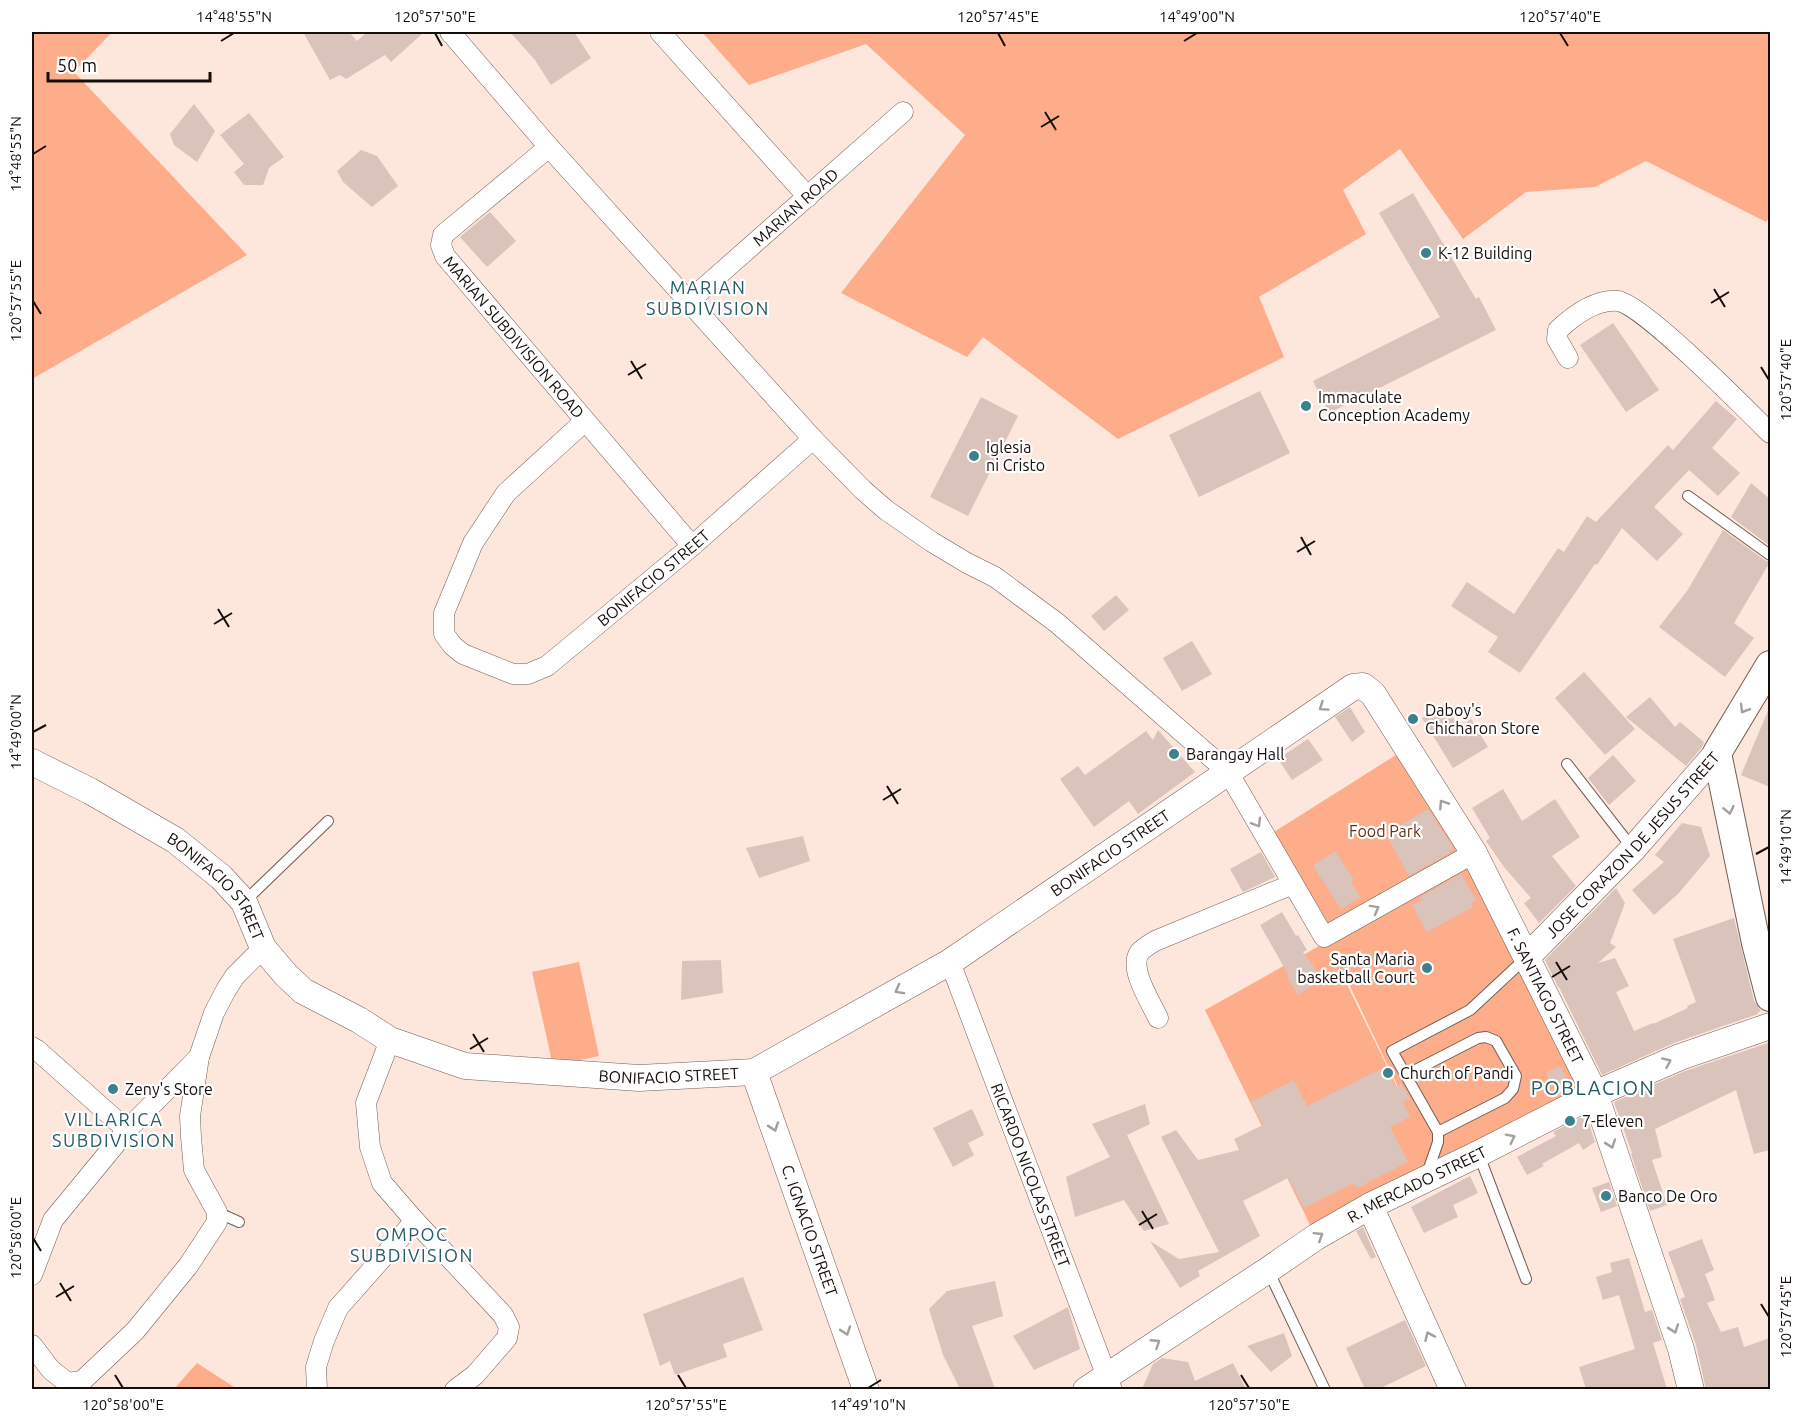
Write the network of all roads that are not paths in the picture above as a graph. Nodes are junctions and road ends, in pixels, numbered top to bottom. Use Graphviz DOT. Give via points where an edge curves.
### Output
graph roads {
  1 [pos="450,32"];
  2 [pos="660,32"];
  3 [pos="903,112"];
  4 [pos="549,147"];
  5 [pos="808,197"];
  6 [pos="689,301"];
  7 [pos="1568,358"];
  8 [pos="585,421"];
  9 [pos="1770,433"];
  10 [pos="813,439"];
  11 [pos="1688,496"];
  12 [pos="692,546"];
  13 [pos="1770,555"];
  14 [pos="1770,665"];
  15 [pos="1373,694"];
  16 [pos="1717,753"];
  17 [pos="32,762"];
  18 [pos="1567,764"];
  19 [pos="1228,772"];
  20 [pos="328,821"];
  21 [pos="1633,849"];
  22 [pos="1474,853"];
  23 [pos="1293,885"];
  24 [pos="244,902"];
  25 [pos="1763,942"];
  26 [pos="263,948"];
  27 [pos="1527,957"];
  28 [pos="950,962"];
  29 [pos="1770,997"];
  30 [pos="1158,1018"];
  31 [pos="1770,1026"];
  32 [pos="390,1040"];
  33 [pos="32,1047"];
  34 [pos="199,1057"];
  35 [pos="754,1072"];
  36 [pos="1406,1076"];
  37 [pos="1595,1094"];
  38 [pos="126,1130"];
  39 [pos="1438,1132"];
  40 [pos="1478,1154"];
  41 [pos="1425,1180"];
  42 [pos="1370,1206"];
  43 [pos="217,1212"];
  44 [pos="415,1221"];
  45 [pos="239,1222"];
  46 [pos="1268,1270"];
  47 [pos="32,1275"];
  48 [pos="1526,1279"];
  49 [pos="32,1345"];
  50 [pos="1102,1385"];
  51 [pos="316,1389"];
  52 [pos="455,1389"];
  53 [pos="866,1389"];
  54 [pos="1325,1389"];
  55 [pos="1453,1389"];
  56 [pos="1691,1389"];
  1 -- 4 [label="street"];
  2 -- 5 [label="street"];
  3 -- 5 [label="street, MARIAN ROAD"];
  4 -- 6 [label="street"];
  4 -- 8 [label="street, MARIAN SUBDIVISION ROAD" via="443,235 441,245 445,256"];
  5 -- 6 [label="street, MARIAN ROAD"];
  6 -- 10 [label="street"];
  7 -- 9 [label="street" via="1557,339 1558,330 1599,302 1620,301 1677,344"];
  8 -- 12 [label="street, MARIAN SUBDIVISION ROAD"];
  8 -- 12 [label="street, BONIFACIO STREET" via="506,493 473,543 444,614 444,634 453,646 463,654 513,674 528,674 547,666"];
  10 -- 12 [label="street, BONIFACIO STREET"];
  10 -- 19 [label="street" via="886,510 932,542 995,577 1057,623"];
  11 -- 13 [label="lane"];
  14 -- 16 [label="main road, JOSE CORAZON DE JESUS STREET, one-way"];
  15 -- 19 [label="street, BONIFACIO STREET, one-way" via="1363,687 1353,687"];
  22 -- 15 [label="street, F. SANTIAGO STREET, one-way"];
  16 -- 21 [label="street, JOSE CORAZON DE JESUS STREET"];
  16 -- 25 [label="main road, one-way"];
  17 -- 24 [label="street, BONIFACIO STREET" via="175,840 221,877"];
  18 -- 21 [label="lane"];
  19 -- 23 [label="street, one-way"];
  19 -- 28 [label="street, BONIFACIO STREET"];
  20 -- 24 [label="lane"];
  21 -- 27 [label="street, JOSE CORAZON DE JESUS STREET"];
  23 -- 22 [label="street, one-way" via="1323,937"];
  22 -- 27 [label="street, F. SANTIAGO STREET"];
  23 -- 30 [label="street" via="1155,941 1139,953 1136,968"];
  24 -- 26 [label="street, BONIFACIO STREET"];
  25 -- 29 [label="main road"];
  26 -- 32 [label="street, BONIFACIO STREET" via="303,991"];
  26 -- 34 [label="street" via="226,990"];
  27 -- 36 [label="lane" via="1470,1010 1392,1051"];
  27 -- 37 [label="street, F. SANTIAGO STREET"];
  28 -- 35 [label="street, BONIFACIO STREET, one-way"];
  28 -- 50 [label="street, RICARDO NICOLAS STREET"];
  37 -- 31 [label="street, R. MERCADO STREET, one-way" via="1680,1057"];
  32 -- 35 [label="street, BONIFACIO STREET" via="465,1066 639,1078"];
  32 -- 44 [label="street" via="366,1103 370,1147 382,1183"];
  33 -- 38 [label="street"];
  34 -- 38 [label="street"];
  34 -- 43 [label="street" via="190,1116 194,1170"];
  35 -- 53 [label="street, C. IGNACIO STREET, one-way"];
  36 -- 39 [label="lane"];
  36 -- 39 [label="lane" via="1478,1038 1496,1041 1516,1076 1513,1089 1505,1098"];
  40 -- 37 [label="street, R. MERCADO STREET, one-way"];
  37 -- 56 [label="street, F. SANTIAGO STREET, one-way"];
  38 -- 47 [label="street" via="53,1220"];
  39 -- 41 [label="lane"];
  40 -- 41 [label="street, R. MERCADO STREET"];
  40 -- 48 [label="lane"];
  41 -- 42 [label="street, R. MERCADO STREET"];
  46 -- 42 [label="street, R. MERCADO STREET, one-way"];
  55 -- 42 [label="street, one-way"];
  43 -- 45 [label="lane"];
  43 -- 49 [label="street" via="217,1222 188,1266 135,1331 82,1381 68,1383 51,1370"];
  44 -- 51 [label="street" via="338,1308 316,1367"];
  44 -- 52 [label="street" via="503,1315 509,1327 507,1338 475,1375"];
  50 -- 46 [label="street, R. MERCADO STREET, one-way"];
  46 -- 54 [label="lane"];
}
